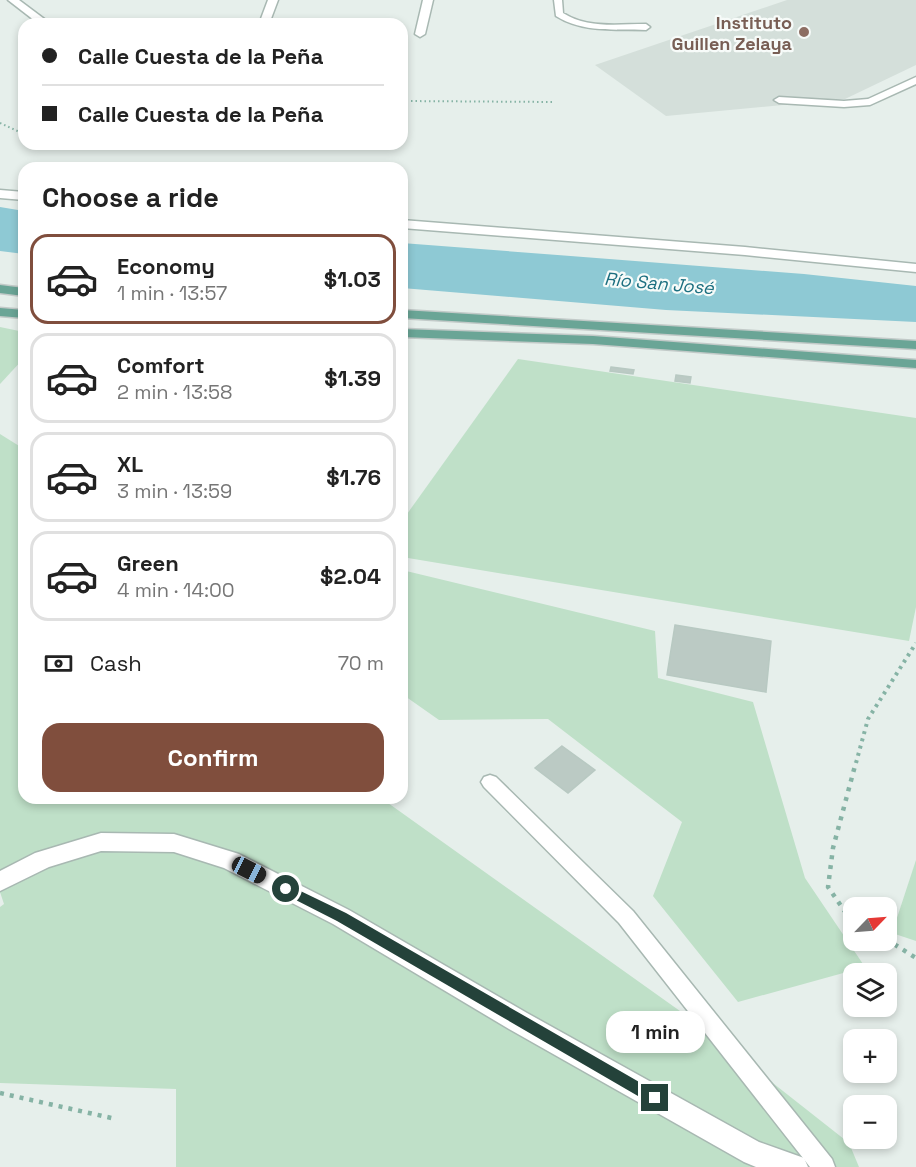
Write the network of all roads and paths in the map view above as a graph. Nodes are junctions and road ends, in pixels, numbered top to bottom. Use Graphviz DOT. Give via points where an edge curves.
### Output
graph roads {
  1 [pos="13,0"];
  2 [pos="273,0"];
  3 [pos="428,0"];
  4 [pos="558,0"];
  5 [pos="38,18"];
  6 [pos="266,18"];
  7 [pos="646,27"];
  8 [pos="420,34"];
  9 [pos="916,80"];
  10 [pos="779,100"];
  11 [pos="408,101"];
  12 [pos="553,102"];
  13 [pos="0,123"];
  14 [pos="18,131"];
  15 [pos="0,194"];
  16 [pos="18,196"];
  17 [pos="408,224"];
  18 [pos="916,268"];
  19 [pos="0,289"];
  20 [pos="18,291"];
  21 [pos="0,312"];
  22 [pos="18,314"];
  23 [pos="408,314"];
  24 [pos="408,333"];
  25 [pos="916,345"];
  26 [pos="916,364"];
  27 [pos="916,643"];
  28 [pos="490,782"];
  29 [pos="0,882"];
  30 [pos="843,909"];
  31 [pos="897,946"];
  32 [pos="916,958"];
  33 [pos="0,1093"];
  34 [pos="116,1119"];
  35 [pos="795,1167"];
  36 [pos="824,1167"];
  1 -- 5 [label="street"];
  2 -- 6 [label="street"];
  3 -- 8 [label="street"];
  4 -- 7 [label="lane" via="559,14 580,25"];
  9 -- 10 [label="lane" via="870,102 824,104"];
  11 -- 12 [label="path"];
  13 -- 14 [label="path"];
  15 -- 16 [label="street"];
  17 -- 18 [label="street"];
  19 -- 20 [label="main road"];
  21 -- 22 [label="main road"];
  23 -- 25 [label="main road"];
  24 -- 26 [label="main road" via="592,340"];
  27 -- 30 [label="path" via="868,719 833,849 828,887"];
  28 -- 36 [label="lane" via="626,917"];
  29 -- 35 [label="street" via="43,860 101,842 174,843 231,861 341,917 753,1153"];
  31 -- 32 [label="path"];
  33 -- 34 [label="path"];
}
